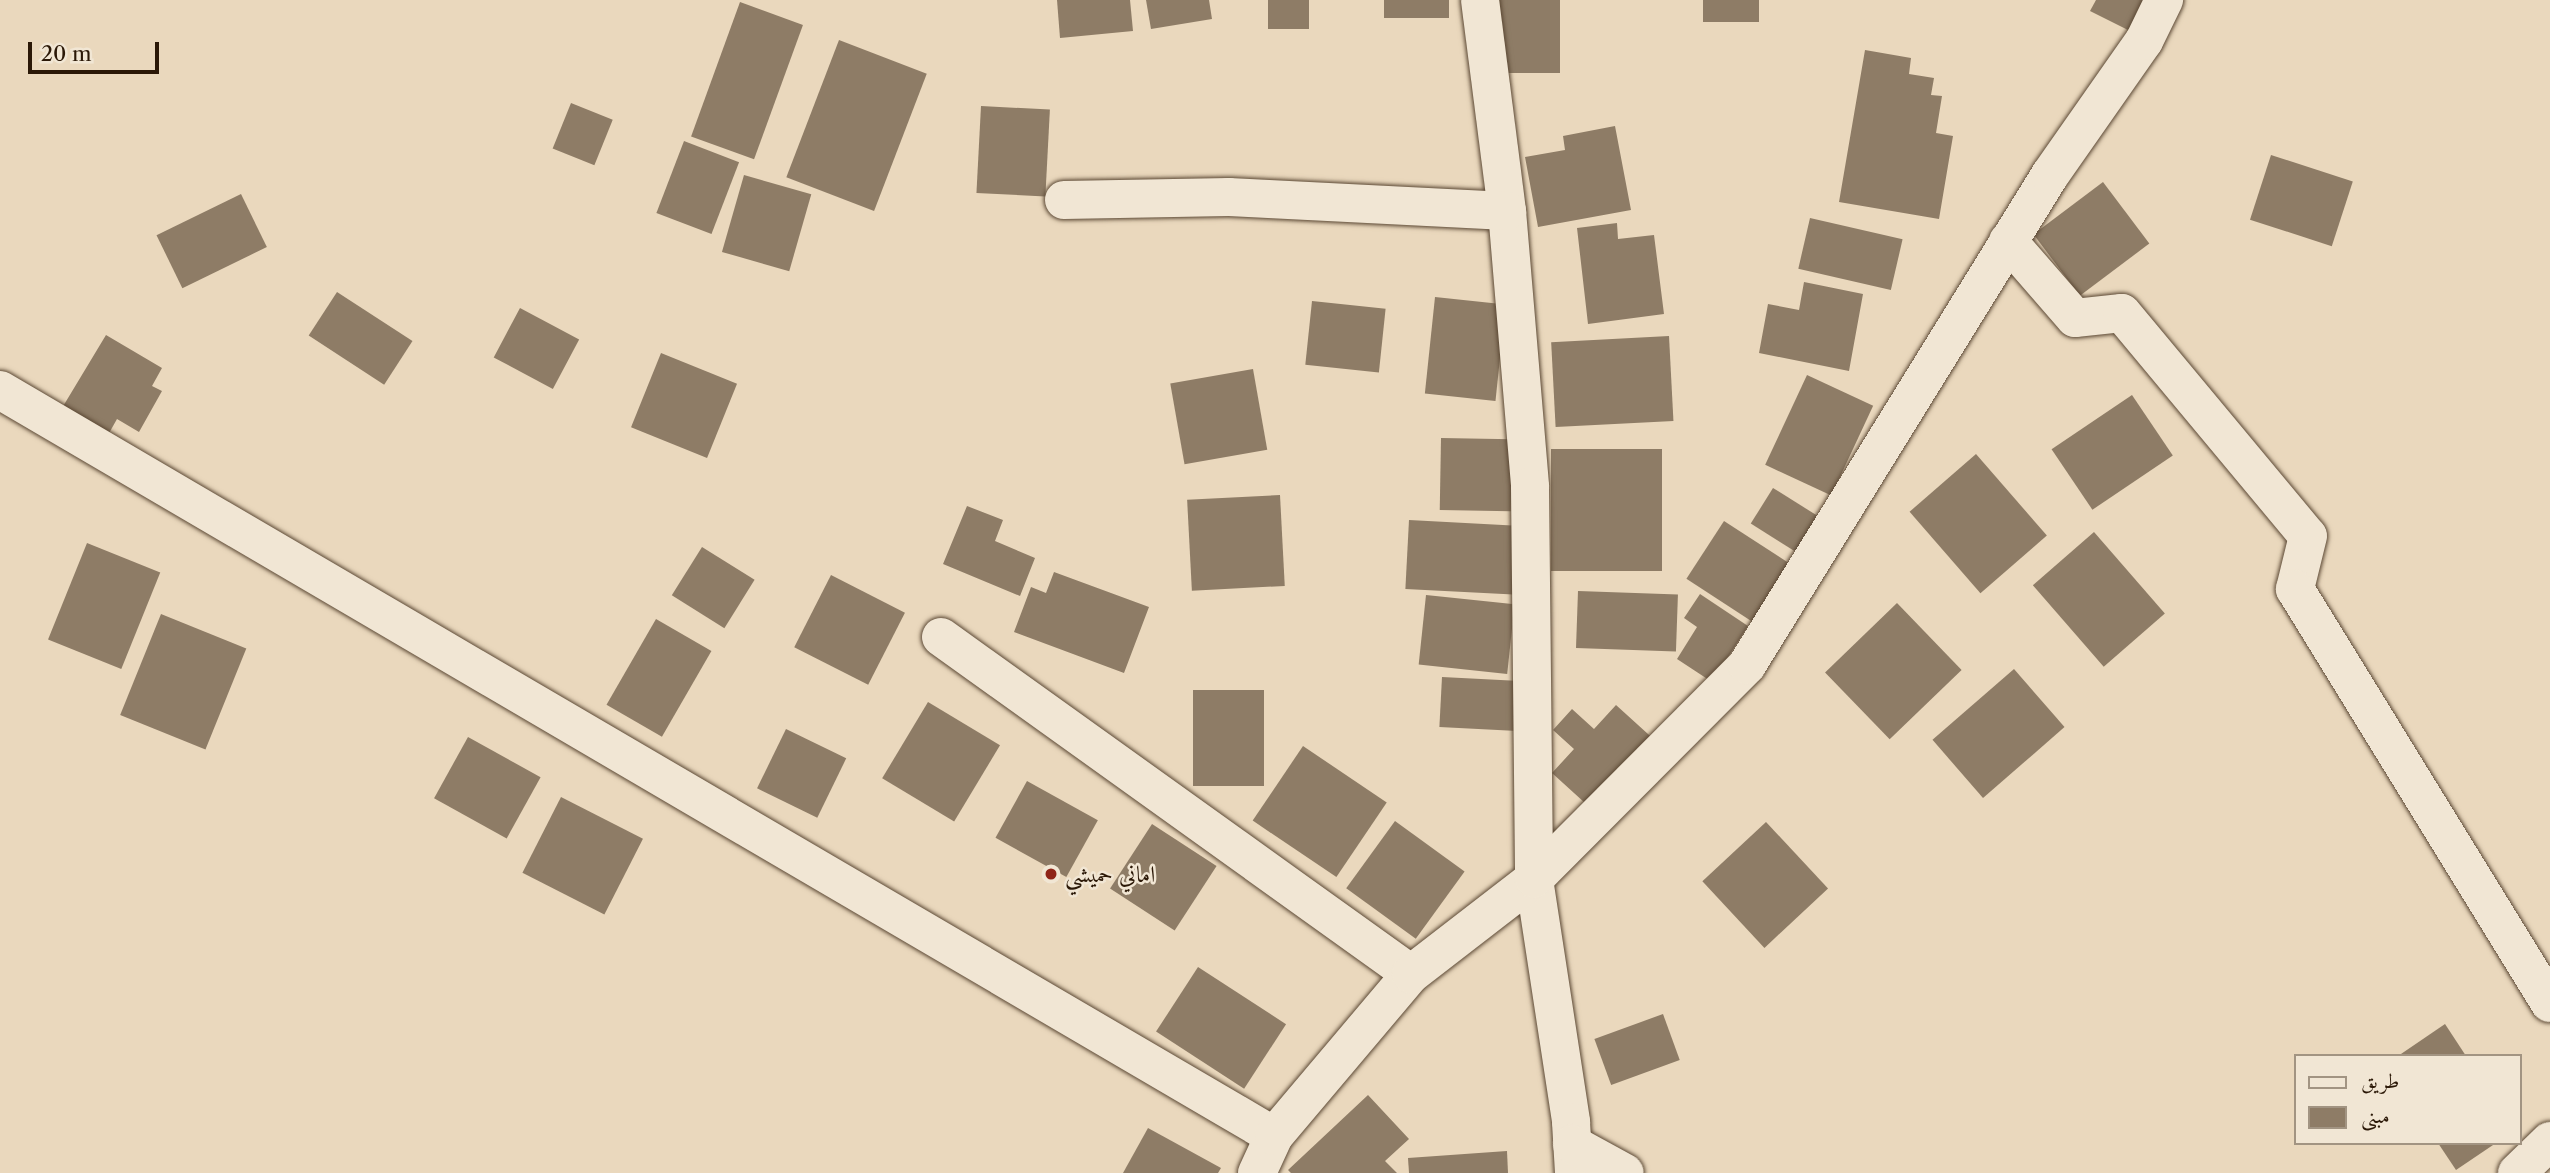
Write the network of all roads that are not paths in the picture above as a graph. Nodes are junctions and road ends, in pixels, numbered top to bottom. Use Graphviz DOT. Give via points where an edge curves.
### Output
graph roads {
  1 [pos="1480,0"];
  2 [pos="2164,0"];
  3 [pos="1063,200"];
  4 [pos="1507,211"];
  5 [pos="2008,242"];
  6 [pos="0,390"];
  7 [pos="941,638"];
  8 [pos="1534,879"];
  9 [pos="1410,974"];
  10 [pos="2550,1003"];
  11 [pos="1274,1136"];
  12 [pos="2550,1141"];
  13 [pos="1573,1158"];
  14 [pos="1257,1173"];
  15 [pos="1625,1173"];
  16 [pos="2516,1173"];
  1 -- 4 [label="street"];
  2 -- 5 [label="street" via="2144,41"];
  3 -- 4 [label="street" via="1229,197"];
  4 -- 8 [label="street" via="1530,487"];
  5 -- 8 [label="street" via="1747,665"];
  5 -- 10 [label="street" via="2075,318 2122,313 2308,536 2295,589"];
  6 -- 11 [label="street"];
  7 -- 9 [label="street"];
  8 -- 9 [label="street"];
  8 -- 13 [label="street"];
  9 -- 11 [label="street"];
  11 -- 14 [label="street"];
  12 -- 16 [label="street"];
  13 -- 15 [label="street"];
}
